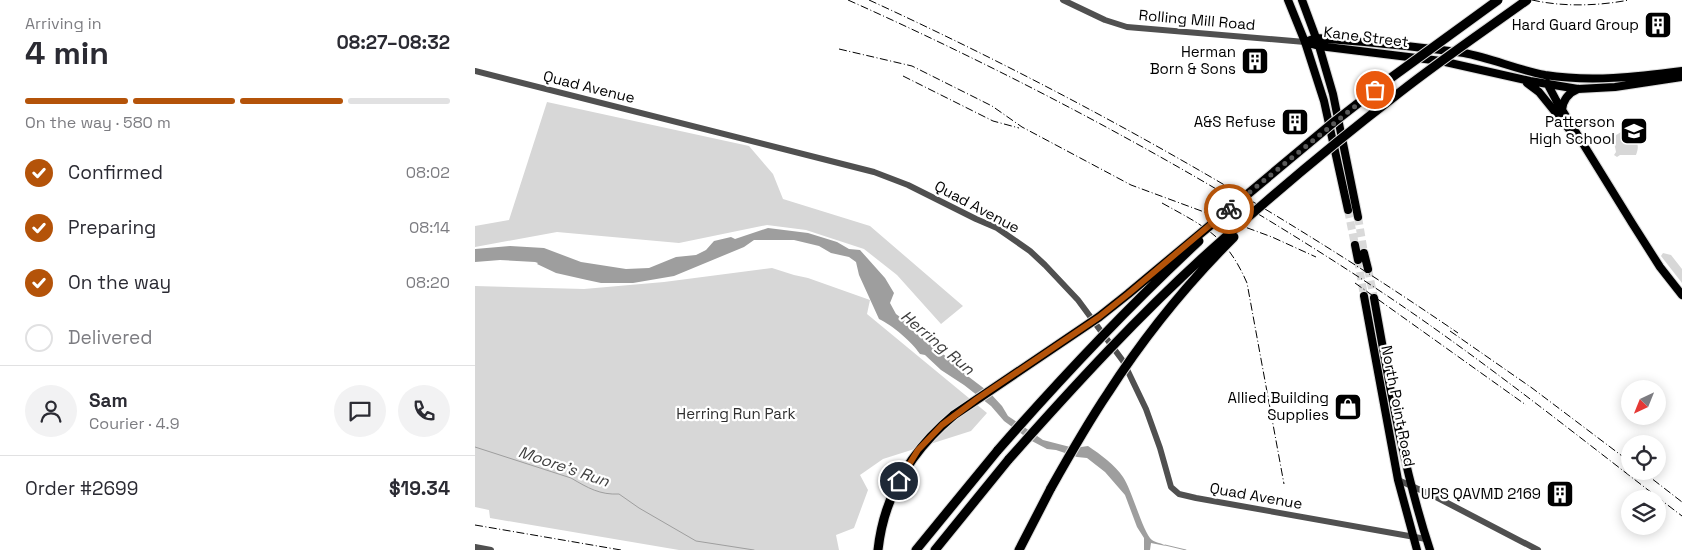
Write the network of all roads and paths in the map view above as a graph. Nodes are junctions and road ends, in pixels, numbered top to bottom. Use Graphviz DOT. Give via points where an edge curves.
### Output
graph roads {
  1 [pos="1063,0"];
  2 [pos="1288,0"];
  3 [pos="1302,0"];
  4 [pos="1498,0"];
  5 [pos="1527,0"];
  6 [pos="1305,42"];
  7 [pos="1317,42"];
  8 [pos="1682,70"];
  9 [pos="475,71"];
  10 [pos="1540,74"];
  11 [pos="1557,76"];
  12 [pos="1682,77"];
  13 [pos="1519,78"];
  14 [pos="1549,85"];
  15 [pos="1578,89"];
  16 [pos="1550,106"];
  17 [pos="1562,110"];
  18 [pos="1337,116"];
  19 [pos="1328,118"];
  20 [pos="1585,147"];
  21 [pos="1299,150"];
  22 [pos="1282,188"];
  23 [pos="1348,210"];
  24 [pos="1358,217"];
  25 [pos="1355,246"];
  26 [pos="1364,253"];
  27 [pos="1358,260"];
  28 [pos="1368,269"];
  29 [pos="1364,296"];
  30 [pos="1682,296"];
  31 [pos="1374,298"];
  32 [pos="1387,372"];
  33 [pos="1378,373"];
  34 [pos="1397,416"];
  35 [pos="1386,418"];
  36 [pos="1398,480"];
  37 [pos="1412,487"];
  38 [pos="1413,537"];
  39 [pos="1426,539"];
  40 [pos="938,546"];
  41 [pos="475,547"];
  42 [pos="491,550"];
  43 [pos="878,550"];
  44 [pos="917,550"];
  45 [pos="1019,550"];
  46 [pos="1417,550"];
  47 [pos="1429,550"];
  48 [pos="1538,550"];
  1 -- 6 [label="street, Rolling Mill Road" via="1127,27"];
  2 -- 6 [label="main road"];
  3 -- 7 [label="main road"];
  4 -- 21 [label="highway, bridge"];
  5 -- 22 [label="highway, bridge" via="1399,92"];
  6 -- 7 [label="main road, Kane Street"];
  6 -- 19 [label="main road"];
  7 -- 10 [label="main road, Kane Street" via="1386,43 1466,54"];
  7 -- 13 [label="main road, Kane Street" via="1441,61"];
  7 -- 18 [label="main road"];
  8 -- 11 [label="main road, Kane Street" via="1607,78"];
  9 -- 38 [label="street, Quad Avenue" via="874,172 997,228 1029,251 1078,300 1123,361 1146,409 1169,482 1176,492"];
  10 -- 11 [label="main road, Kane Street"];
  10 -- 14 [label="main road"];
  11 -- 14 [label="main road"];
  12 -- 15 [label="main road, Kane Street"];
  13 -- 14 [label="main road, Kane Street"];
  13 -- 16 [label="main road" via="1534,87"];
  14 -- 15 [label="main road, Kane Street"];
  14 -- 16 [label="main road" via="1545,95"];
  14 -- 17 [label="main road"];
  15 -- 17 [label="main road" via="1565,98"];
  16 -- 20 [label="main road"];
  17 -- 20 [label="main road"];
  18 -- 19 [label="main road"];
  18 -- 24 [label="main road"];
  19 -- 23 [label="main road"];
  20 -- 30 [label="main road" via="1660,267"];
  21 -- 43 [label="highway, bridge" via="1106,311 954,415 929,437 908,465 891,497"];
  21 -- 44 [label="highway, bridge" via="1162,276 1074,366 998,450"];
  22 -- 40 [label="highway, bridge" via="1210,251 1084,376"];
  22 -- 45 [label="highway, bridge" via="1215,256 1155,328 1108,393 1051,488"];
  25 -- 27 [label="main road"];
  26 -- 28 [label="main road"];
  29 -- 33 [label="main road, North Point Road"];
  31 -- 32 [label="main road, North Point Road"];
  32 -- 33 [label="main road"];
  32 -- 34 [label="main road, North Point Road"];
  33 -- 35 [label="main road, North Point Road"];
  34 -- 35 [label="main road"];
  34 -- 37 [label="main road, North Point Road"];
  35 -- 36 [label="main road, North Point Road"];
  36 -- 37 [label="street"];
  36 -- 38 [label="main road, North Point Road"];
  37 -- 39 [label="main road, North Point Road"];
  37 -- 48 [label="street"];
  38 -- 39 [label="street, Quad Avenue"];
  38 -- 46 [label="main road, North Point Road"];
  39 -- 47 [label="main road, North Point Road"];
  41 -- 42 [label="street"];
}
